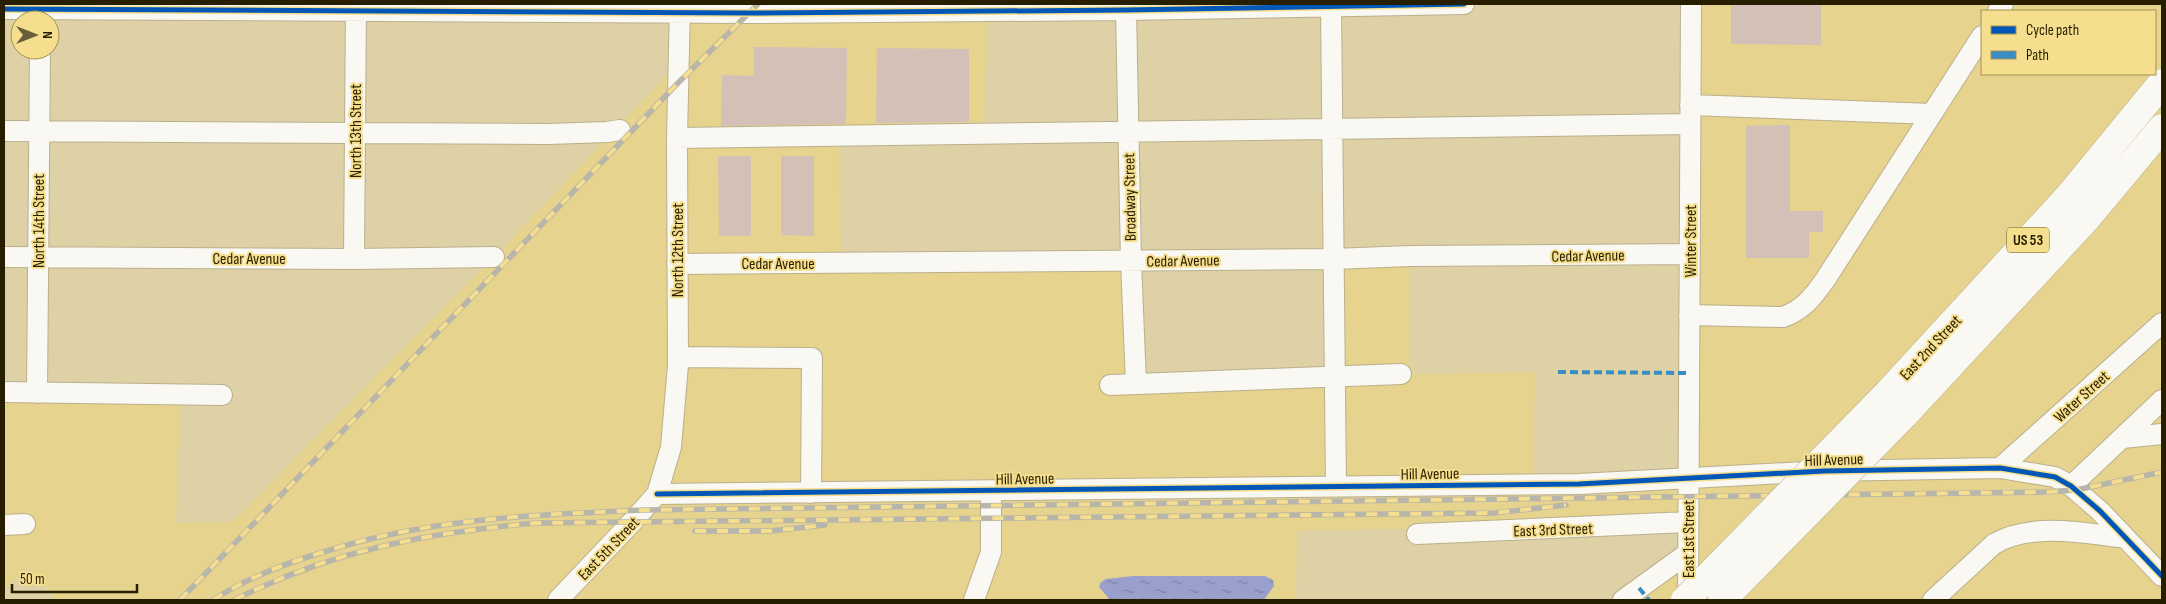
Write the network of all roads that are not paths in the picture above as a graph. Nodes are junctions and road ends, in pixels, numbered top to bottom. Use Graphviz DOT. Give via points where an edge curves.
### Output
graph roads {
  1 [pos="1464,4"];
  2 [pos="1691,4"];
  3 [pos="1331,6"];
  4 [pos="356,7"];
  5 [pos="680,8"];
  6 [pos="864,8"];
  7 [pos="4,9"];
  8 [pos="22,10"];
  9 [pos="1126,10"];
  10 [pos="60,11"];
  11 [pos="1981,38"];
  12 [pos="40,60"];
  13 [pos="2162,83"];
  14 [pos="1690,114"];
  15 [pos="1932,114"];
  16 [pos="1332,128"];
  17 [pos="2162,128"];
  18 [pos="620,130"];
  19 [pos="4,131"];
  20 [pos="39,131"];
  21 [pos="1128,132"];
  22 [pos="355,133"];
  23 [pos="677,138"];
  24 [pos="1690,254"];
  25 [pos="4,257"];
  26 [pos="494,257"];
  27 [pos="38,258"];
  28 [pos="354,259"];
  29 [pos="1333,259"];
  30 [pos="1131,261"];
  31 [pos="677,264"];
  32 [pos="1689,315"];
  33 [pos="2162,323"];
  34 [pos="678,357"];
  35 [pos="1401,374"];
  36 [pos="1335,377"];
  37 [pos="1136,384"];
  38 [pos="1110,385"];
  39 [pos="4,392"];
  40 [pos="37,393"];
  41 [pos="222,395"];
  42 [pos="2162,400"];
  43 [pos="2162,434"];
  44 [pos="2122,438"];
  45 [pos="2000,468"];
  46 [pos="1688,478"];
  47 [pos="1336,486"];
  48 [pos="2071,486"];
  49 [pos="990,491"];
  50 [pos="811,493"];
  51 [pos="657,494"];
  52 [pos="1688,522"];
  53 [pos="25,524"];
  54 [pos="4,525"];
  55 [pos="1417,534"];
  56 [pos="2126,538"];
  57 [pos="1688,552"];
  58 [pos="2162,576"];
  59 [pos="558,600"];
  60 [pos="974,600"];
  61 [pos="1623,600"];
  62 [pos="1687,600"];
  63 [pos="1722,600"];
  64 [pos="1933,600"];
  1 -- 3 [label="street"];
  2 -- 14 [label="street, Winter Street"];
  3 -- 9 [label="street"];
  3 -- 16 [label="street"];
  4 -- 5 [label="street"];
  4 -- 10 [label="street"];
  4 -- 22 [label="street, North 13th Street"];
  5 -- 6 [label="street"];
  5 -- 23 [label="street, North 12th Street"];
  6 -- 9 [label="street"];
  7 -- 8 [label="street"];
  9 -- 21 [label="street, Broadway Street"];
  11 -- 15 [label="street"];
  12 -- 20 [label="street, North 14th Street"];
  13 -- 62 [label="highway, East 2nd Street / US 53, bridge" via="2070,195 1888,392"];
  14 -- 15 [label="street"];
  14 -- 16 [label="street"];
  14 -- 24 [label="street, Winter Street"];
  15 -- 32 [label="street" via="1807,304 1783,317"];
  16 -- 21 [label="street"];
  16 -- 29 [label="street"];
  17 -- 63 [label="highway, East 2nd Street / US 53, bridge" via="2086,219 1904,414"];
  18 -- 22 [label="street" via="548,134"];
  19 -- 20 [label="street"];
  20 -- 22 [label="street"];
  20 -- 27 [label="street, North 14th Street"];
  21 -- 23 [label="street"];
  21 -- 30 [label="street, Broadway Street"];
  22 -- 28 [label="street, North 13th Street"];
  23 -- 31 [label="street, North 12th Street"];
  24 -- 29 [label="street, Cedar Avenue"];
  24 -- 32 [label="street, Winter Street"];
  25 -- 27 [label="street, Cedar Avenue"];
  26 -- 28 [label="street, Cedar Avenue"];
  27 -- 28 [label="street, Cedar Avenue"];
  27 -- 40 [label="street, North 14th Street"];
  29 -- 30 [label="street, Cedar Avenue"];
  29 -- 36 [label="street"];
  30 -- 31 [label="street, Cedar Avenue"];
  30 -- 37 [label="street, Broadway Street"];
  31 -- 34 [label="street, North 12th Street"];
  32 -- 46 [label="street, Winter Street"];
  33 -- 45 [label="street, Water Street"];
  34 -- 50 [label="street" via="812,358"];
  34 -- 51 [label="street, North 12th Street" via="671,447"];
  35 -- 36 [label="street"];
  36 -- 37 [label="street"];
  36 -- 47 [label="street"];
  37 -- 38 [label="street"];
  39 -- 40 [label="street"];
  40 -- 41 [label="street"];
  42 -- 44 [label="street"];
  43 -- 44 [label="street"];
  44 -- 48 [label="street"];
  45 -- 46 [label="street, Hill Avenue" via="1824,471"];
  45 -- 48 [label="street, Hill Avenue" via="2055,477"];
  46 -- 47 [label="street, Hill Avenue" via="1579,484"];
  46 -- 52 [label="street, East 1st Street"];
  47 -- 49 [label="street, Hill Avenue"];
  48 -- 56 [label="street, Hill Avenue"];
  49 -- 50 [label="street, Hill Avenue"];
  49 -- 60 [label="street" via="991,552"];
  50 -- 51 [label="street, Hill Avenue"];
  51 -- 59 [label="street, East 5th Street"];
  52 -- 55 [label="street, East 3rd Street"];
  52 -- 57 [label="street, East 1st Street"];
  53 -- 54 [label="street"];
  56 -- 58 [label="street, Hill Avenue"];
  56 -- 64 [label="street" via="2043,532 2002,539"];
  57 -- 61 [label="street"];
  57 -- 62 [label="street, East 1st Street"];
}
